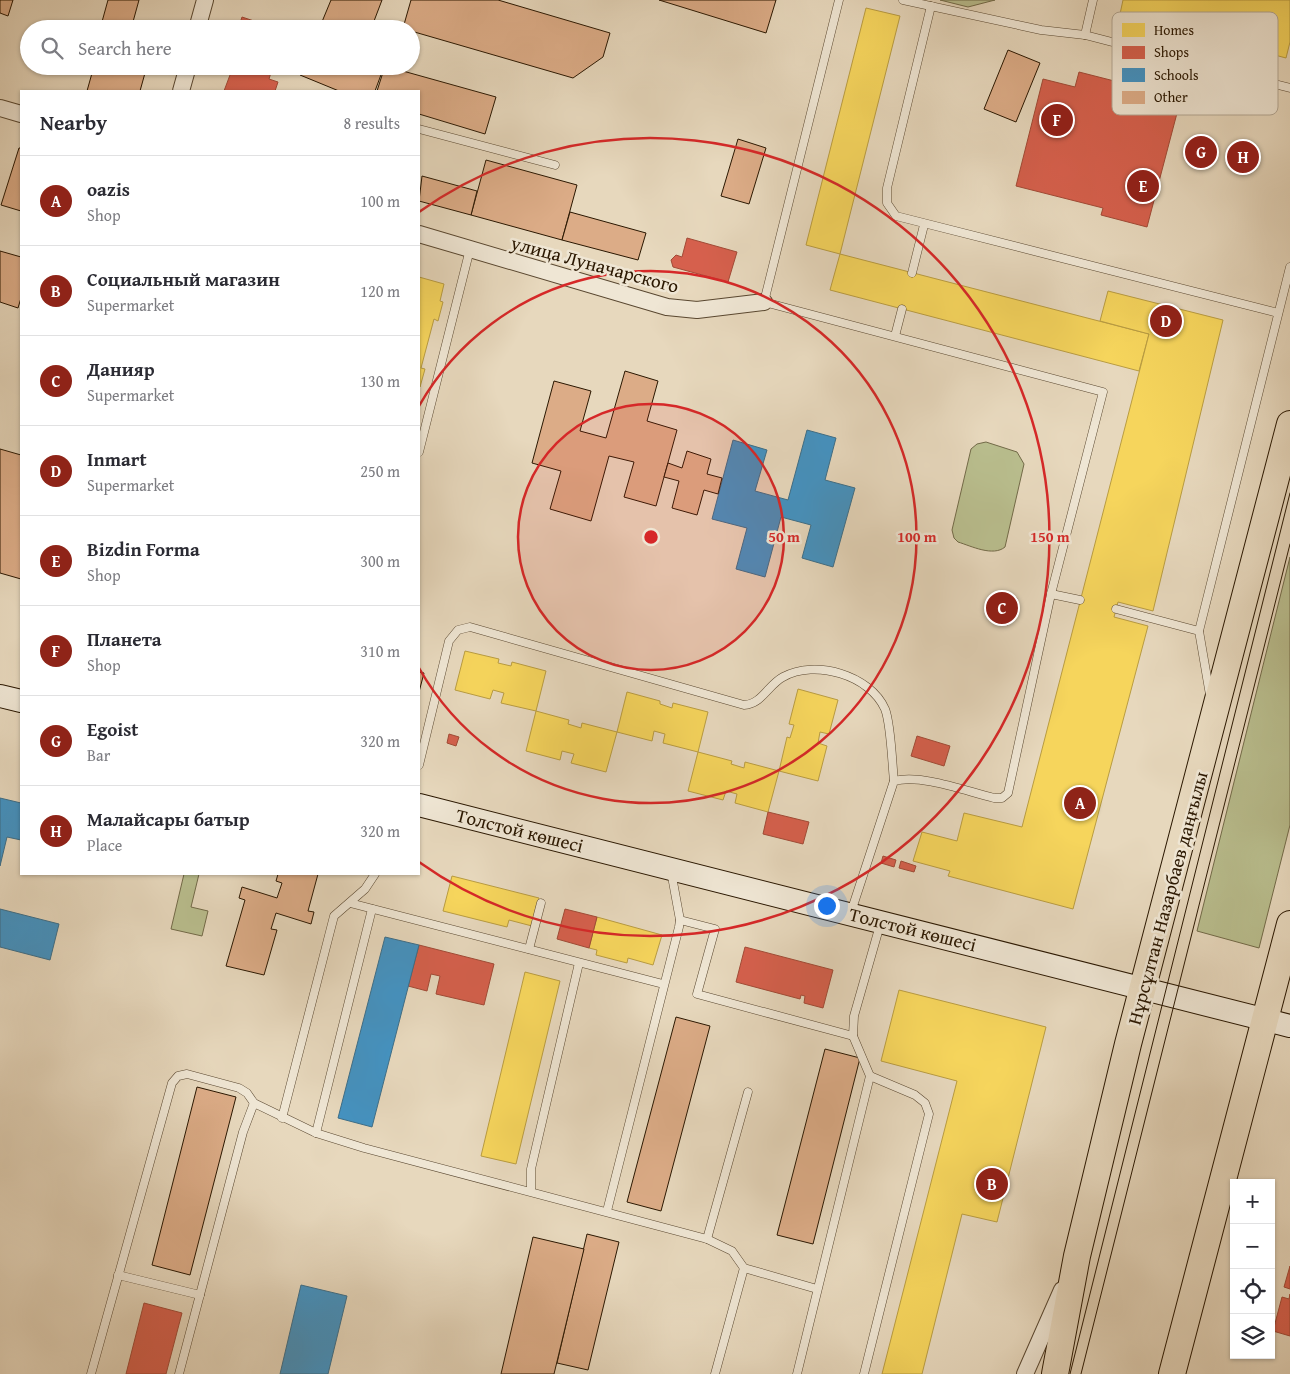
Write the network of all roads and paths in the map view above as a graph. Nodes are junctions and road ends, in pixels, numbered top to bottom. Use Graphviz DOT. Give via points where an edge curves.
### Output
graph roads {
  1 [pos="205,0"];
  2 [pos="839,0"];
  3 [pos="903,0"];
  4 [pos="1093,0"];
  5 [pos="931,6"];
  6 [pos="199,20"];
  7 [pos="1085,35"];
  8 [pos="1112,42"];
  9 [pos="185,75"];
  10 [pos="181,90"];
  11 [pos="0,108"];
  12 [pos="20,114"];
  13 [pos="420,129"];
  14 [pos="555,165"];
  15 [pos="924,225"];
  16 [pos="420,234"];
  17 [pos="470,249"];
  18 [pos="1290,267"];
  19 [pos="912,272"];
  20 [pos="764,302"];
  21 [pos="902,309"];
  22 [pos="1278,313"];
  23 [pos="895,336"];
  24 [pos="1290,424"];
  25 [pos="420,448"];
  26 [pos="1051,594"];
  27 [pos="1080,600"];
  28 [pos="1116,609"];
  29 [pos="1199,631"];
  30 [pos="0,696"];
  31 [pos="20,701"];
  32 [pos="1214,722"];
  33 [pos="420,761"];
  34 [pos="894,781"];
  35 [pos="420,805"];
  36 [pos="671,869"];
  37 [pos="374,875"];
  38 [pos="350,903"];
  39 [pos="541,903"];
  40 [pos="372,909"];
  41 [pos="851,913"];
  42 [pos="680,920"];
  43 [pos="881,921"];
  44 [pos="1290,924"];
  45 [pos="529,950"];
  46 [pos="579,962"];
  47 [pos="663,984"];
  48 [pos="1142,988"];
  49 [pos="1265,1020"];
  50 [pos="1290,1026"];
  51 [pos="853,1036"];
  52 [pos="870,1076"];
  53 [pos="748,1092"];
  54 [pos="254,1103"];
  55 [pos="282,1118"];
  56 [pos="316,1132"];
  57 [pos="531,1191"];
  58 [pos="607,1211"];
  59 [pos="706,1239"];
  60 [pos="1077,1256"];
  61 [pos="744,1268"];
  62 [pos="118,1275"];
  63 [pos="817,1289"];
  64 [pos="200,1295"];
  65 [pos="91,1374"];
  66 [pos="179,1374"];
  67 [pos="715,1374"];
  68 [pos="797,1374"];
  69 [pos="864,1374"];
  70 [pos="1025,1374"];
  71 [pos="1055,1374"];
  72 [pos="1174,1374"];
  1 -- 6 [label="street"];
  2 -- 20 [label="lane"];
  3 -- 5 [label="lane"];
  4 -- 7 [label="lane"];
  5 -- 7 [label="lane" via="1041,30"];
  5 -- 15 [label="lane" via="887,188 887,203 896,216"];
  7 -- 8 [label="lane"];
  9 -- 10 [label="street"];
  11 -- 12 [label="street"];
  13 -- 14 [label="lane"];
  15 -- 19 [label="lane"];
  15 -- 22 [label="lane"];
  16 -- 17 [label="street, улица Луначарского"];
  17 -- 20 [label="street, улица Луначарского" via="667,307 697,310"];
  17 -- 25 [label="lane"];
  18 -- 22 [label="lane"];
  20 -- 23 [label="lane"];
  21 -- 23 [label="lane"];
  22 -- 29 [label="lane"];
  23 -- 26 [label="lane" via="1103,392"];
  24 -- 32 [label="main road, Нұрсұлтан Назарбаев даңғылы"];
  26 -- 27 [label="lane"];
  26 -- 34 [label="lane" via="1008,793 1002,798 994,798 918,780 904,778"];
  28 -- 29 [label="lane"];
  29 -- 32 [label="lane"];
  30 -- 31 [label="main road"];
  32 -- 48 [label="main road, Нұрсұлтан Назарбаев даңғылы"];
  33 -- 34 [label="lane" via="449,641 458,630 470,627 744,705 758,701 782,677 802,670 829,670 863,684 878,695 886,711"];
  34 -- 41 [label="lane"];
  35 -- 36 [label="main road, Толстой көшесі"];
  36 -- 41 [label="main road, Толстой көшесі"];
  36 -- 42 [label="lane"];
  37 -- 38 [label="lane" via="365,890"];
  38 -- 40 [label="lane"];
  38 -- 55 [label="lane" via="334,916"];
  39 -- 45 [label="lane"];
  40 -- 45 [label="lane"];
  40 -- 56 [label="lane"];
  41 -- 43 [label="main road, Толстой көшесі"];
  42 -- 47 [label="lane"];
  42 -- 51 [label="lane" via="715,929 697,994"];
  43 -- 48 [label="main road, Толстой көшесі"];
  43 -- 51 [label="lane" via="854,1016"];
  44 -- 49 [label="main road"];
  45 -- 46 [label="lane"];
  46 -- 47 [label="lane"];
  46 -- 57 [label="lane" via="531,1168"];
  47 -- 58 [label="lane"];
  48 -- 49 [label="main road, Толстой көшесі"];
  48 -- 60 [label="main road, Нұрсұлтан Назарбаев даңғылы"];
  49 -- 50 [label="main road, Толстой көшесі"];
  49 -- 72 [label="main road"];
  51 -- 52 [label="lane"];
  52 -- 63 [label="lane"];
  52 -- 69 [label="lane" via="915,1096 925,1103 929,1114"];
  53 -- 59 [label="lane"];
  54 -- 55 [label="lane"];
  54 -- 62 [label="lane" via="248,1093 239,1088 187,1074 178,1076 172,1083"];
  54 -- 64 [label="lane" via="243,1132"];
  55 -- 56 [label="lane"];
  56 -- 57 [label="lane" via="364,1148"];
  57 -- 58 [label="lane"];
  58 -- 59 [label="lane"];
  59 -- 61 [label="lane" via="732,1251"];
  60 -- 70 [label="street"];
  60 -- 71 [label="main road, Нұрсұлтан Назарбаев даңғылы"];
  61 -- 63 [label="lane"];
  61 -- 67 [label="lane"];
  62 -- 64 [label="lane"];
  62 -- 65 [label="lane"];
  63 -- 68 [label="lane"];
  64 -- 66 [label="lane"];
}
